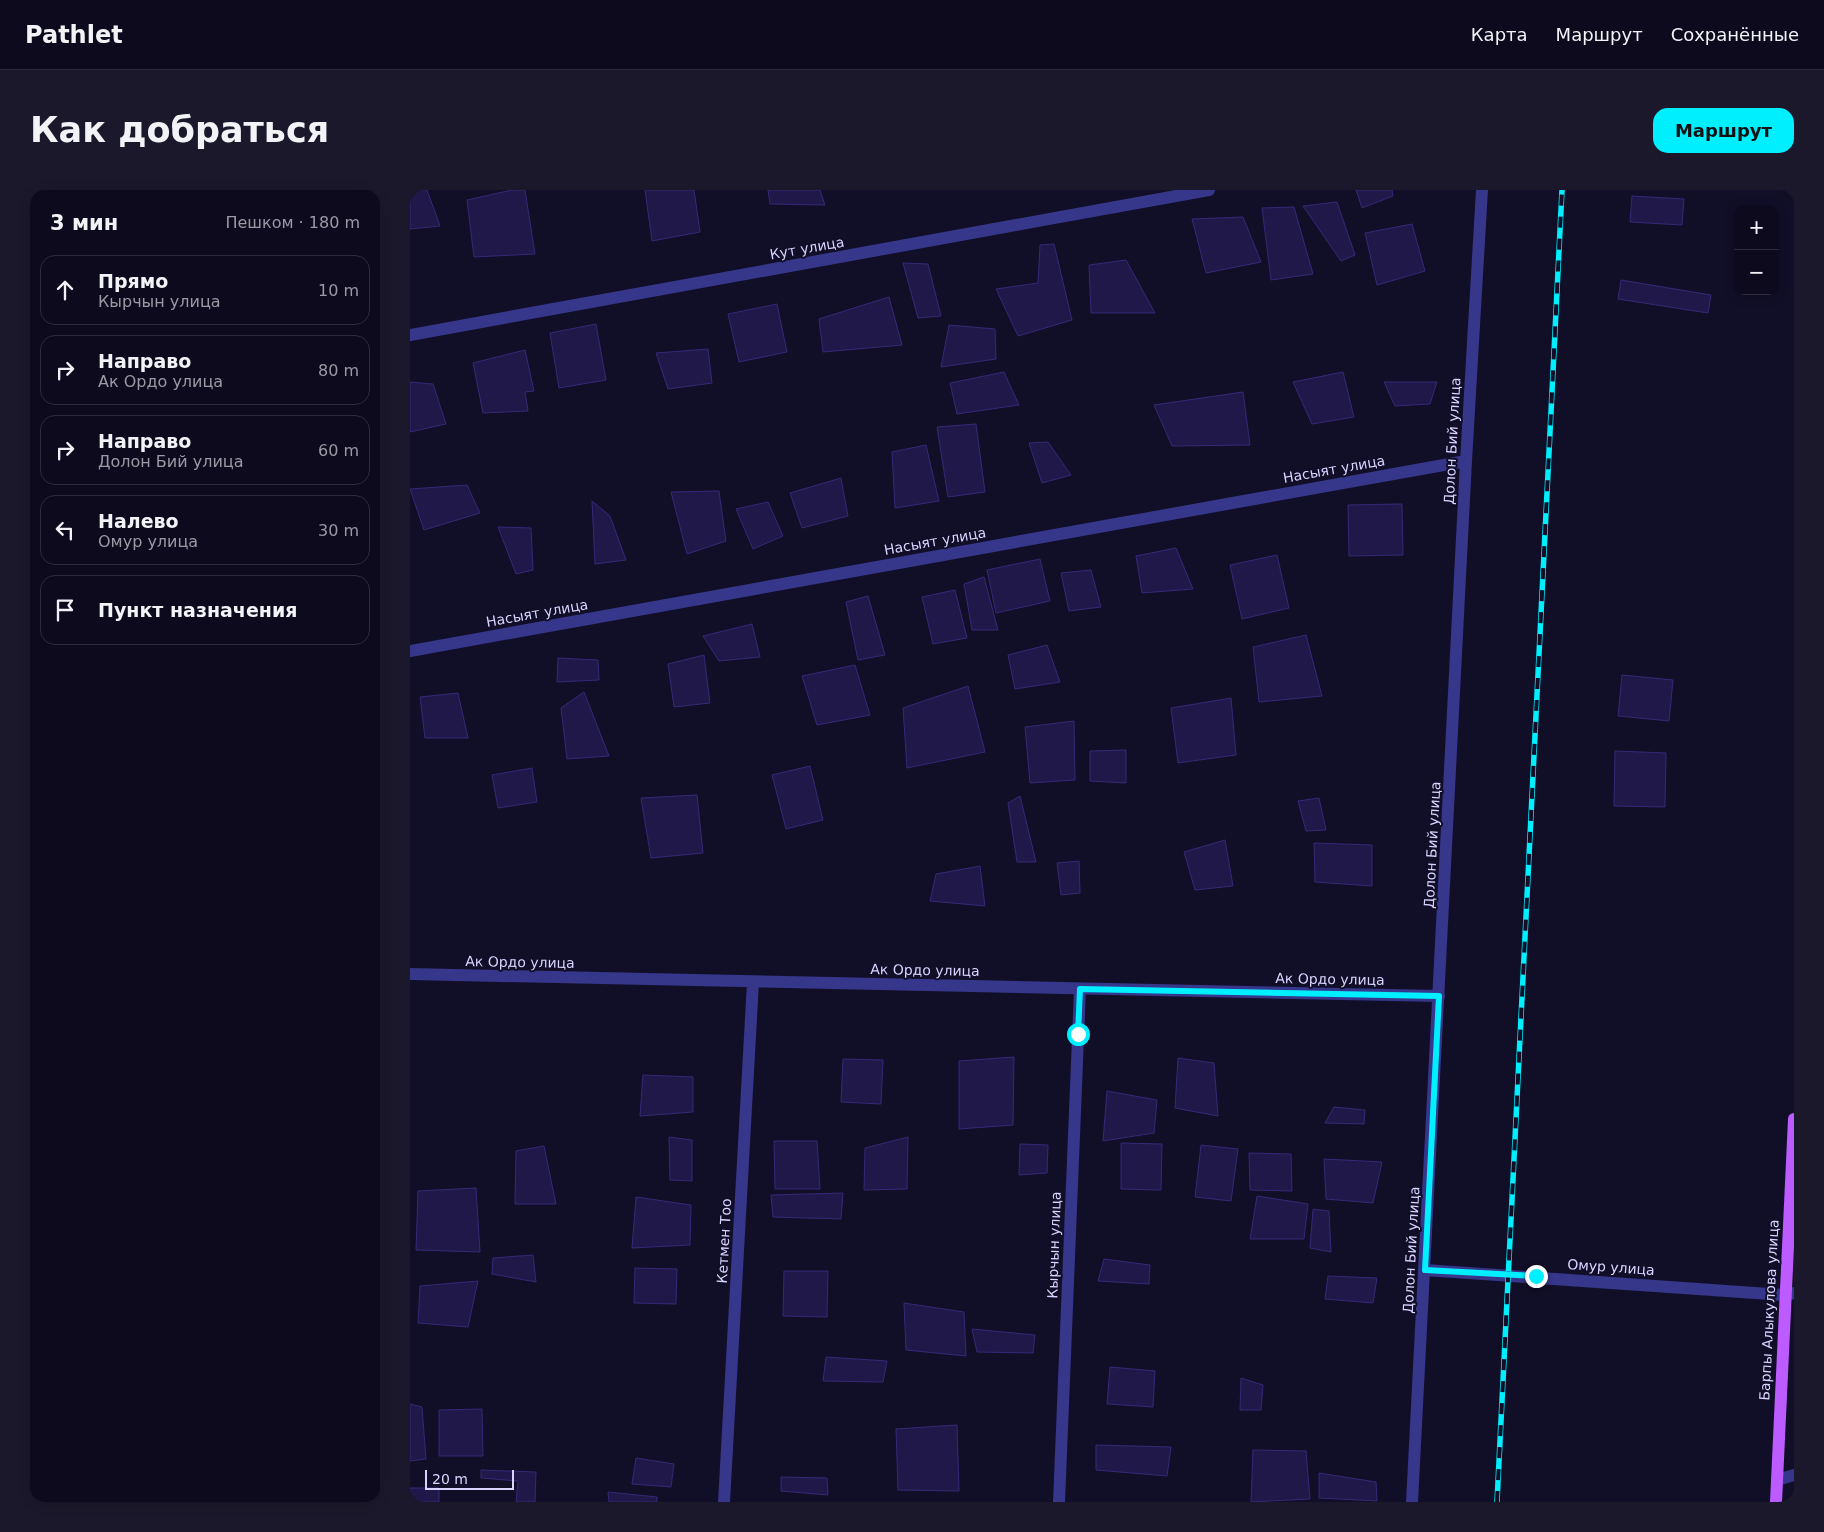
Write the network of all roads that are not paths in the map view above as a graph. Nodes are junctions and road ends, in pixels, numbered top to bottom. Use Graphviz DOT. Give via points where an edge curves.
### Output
graph roads {
  1 [pos="1209,190"];
  2 [pos="1482,190"];
  3 [pos="410,335"];
  4 [pos="1466,461"];
  5 [pos="410,652"];
  6 [pos="410,974"];
  7 [pos="753,982"];
  8 [pos="1080,989"];
  9 [pos="1439,996"];
  10 [pos="1794,1119"];
  11 [pos="1425,1270"];
  12 [pos="1789,1294"];
  13 [pos="1794,1475"];
  14 [pos="1777,1480"];
  15 [pos="724,1502"];
  16 [pos="1059,1502"];
  17 [pos="1412,1502"];
  18 [pos="1776,1502"];
  1 -- 3 [label="street, Кут улица"];
  2 -- 4 [label="street, Долон Бий улица"];
  4 -- 5 [label="street, Насыят улица"];
  4 -- 9 [label="street, Долон Бий улица"];
  6 -- 7 [label="street, Ак Ордо улица"];
  7 -- 8 [label="street, Ак Ордо улица"];
  7 -- 15 [label="street, Кетмен Тоо"];
  8 -- 9 [label="street, Ак Ордо улица"];
  8 -- 16 [label="street, Кырчын улица"];
  9 -- 11 [label="street, Долон Бий улица"];
  10 -- 12 [label="main road, Барпы Алыкулова улица"];
  11 -- 12 [label="street, Омур улица"];
  11 -- 17 [label="street, Долон Бий улица"];
  12 -- 14 [label="main road, Барпы Алыкулова улица"];
  13 -- 14 [label="street"];
  14 -- 18 [label="main road, Барпы Алыкулова улица"];
}
